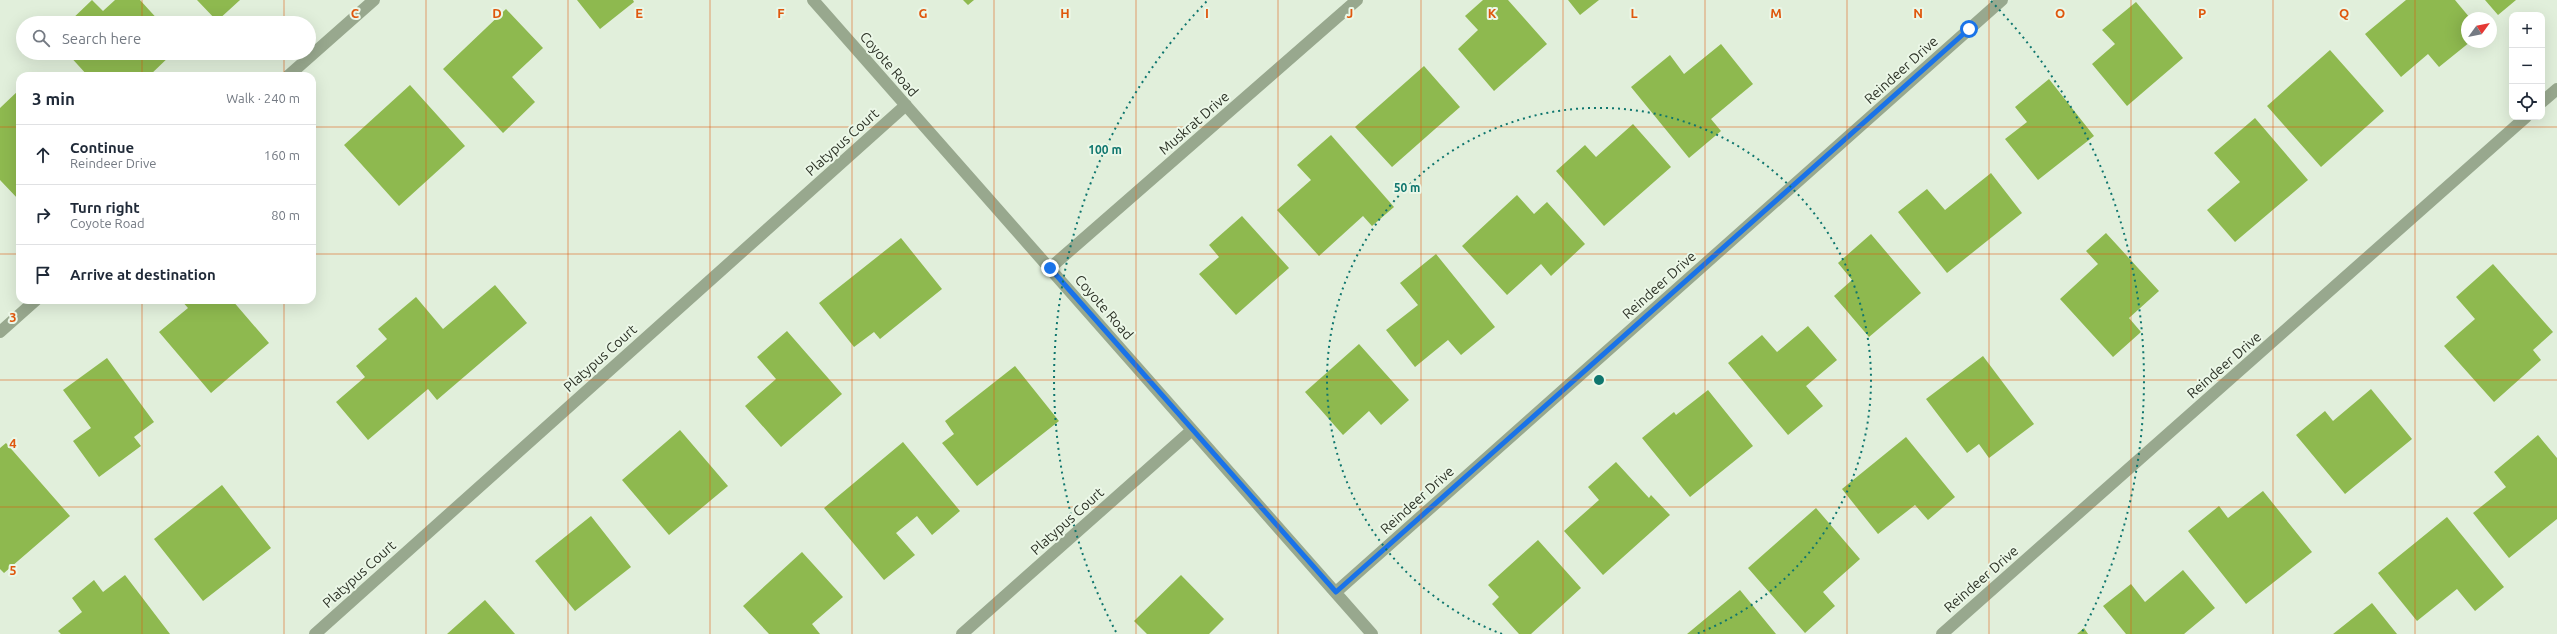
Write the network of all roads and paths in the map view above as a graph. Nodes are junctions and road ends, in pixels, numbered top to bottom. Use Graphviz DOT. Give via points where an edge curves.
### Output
graph roads {
  1 [pos="374,0"];
  2 [pos="813,0"];
  3 [pos="1357,0"];
  4 [pos="2002,0"];
  5 [pos="316,51"];
  6 [pos="306,60"];
  7 [pos="293,72"];
  8 [pos="2557,89"];
  9 [pos="2545,99"];
  10 [pos="906,105"];
  11 [pos="2523,120"];
  12 [pos="1050,268"];
  13 [pos="32,304"];
  14 [pos="0,332"];
  15 [pos="1192,430"];
  16 [pos="1336,592"];
  17 [pos="315,634"];
  18 [pos="962,634"];
  19 [pos="1372,634"];
  20 [pos="1942,634"];
  1 -- 5 [label="street"];
  2 -- 10 [label="street, Coyote Road"];
  3 -- 12 [label="street, Muskrat Drive"];
  4 -- 16 [label="street, Reindeer Drive"];
  6 -- 7 [label="street"];
  8 -- 9 [label="street"];
  10 -- 12 [label="street, Coyote Road"];
  10 -- 17 [label="street, Platypus Court"];
  11 -- 20 [label="street, Reindeer Drive"];
  12 -- 15 [label="street, Coyote Road"];
  13 -- 14 [label="street"];
  15 -- 16 [label="street, Coyote Road"];
  15 -- 18 [label="street, Platypus Court"];
  16 -- 19 [label="street, Coyote Road"];
}
